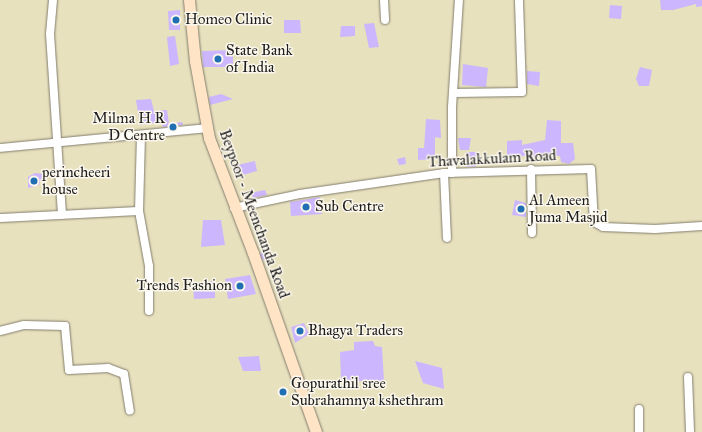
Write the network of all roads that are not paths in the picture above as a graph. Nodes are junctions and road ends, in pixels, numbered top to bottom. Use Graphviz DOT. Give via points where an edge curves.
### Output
graph roads {
  1 [pos="53,0"];
  2 [pos="189,0"];
  3 [pos="384,0"];
  4 [pos="459,0"];
  5 [pos="519,0"];
  6 [pos="386,20"];
  7 [pos="454,93"];
  8 [pos="207,128"];
  9 [pos="141,134"];
  10 [pos="58,143"];
  11 [pos="0,148"];
  12 [pos="531,169"];
  13 [pos="448,173"];
  14 [pos="234,208"];
  15 [pos="139,211"];
  16 [pos="62,215"];
  17 [pos="0,218"];
  18 [pos="702,226"];
  19 [pos="532,233"];
  20 [pos="446,238"];
  21 [pos="149,311"];
  22 [pos="0,332"];
  23 [pos="688,377"];
  24 [pos="639,409"];
  25 [pos="130,411"];
  26 [pos="316,432"];
  27 [pos="639,432"];
  28 [pos="690,432"];
  1 -- 10 [label="street" via="50,34"];
  2 -- 8 [label="main road, Beypoor - Meenchanda Road" via="195,61"];
  3 -- 6 [label="street"];
  4 -- 7 [label="street" via="455,26"];
  5 -- 7 [label="street" via="522,92"];
  7 -- 13 [label="street"];
  8 -- 9 [label="street"];
  8 -- 14 [label="main road, Beypoor - Meenchanda Road"];
  9 -- 10 [label="street"];
  9 -- 15 [label="street"];
  10 -- 11 [label="street"];
  10 -- 16 [label="street"];
  12 -- 13 [label="street, Thavalakkulam Road"];
  12 -- 18 [label="street, Thavalakkulam Road" via="591,169 594,222 603,226 655,229"];
  12 -- 19 [label="street"];
  13 -- 14 [label="street, Thavalakkulam Road" via="300,194"];
  13 -- 20 [label="street"];
  14 -- 26 [label="main road, Beypoor - Meenchanda Road" via="253,253"];
  15 -- 16 [label="street"];
  15 -- 21 [label="street" via="149,266"];
  16 -- 17 [label="street"];
  22 -- 25 [label="street" via="24,325 65,326 69,370 108,368 124,374"];
  23 -- 28 [label="street"];
  24 -- 27 [label="street"];
}
